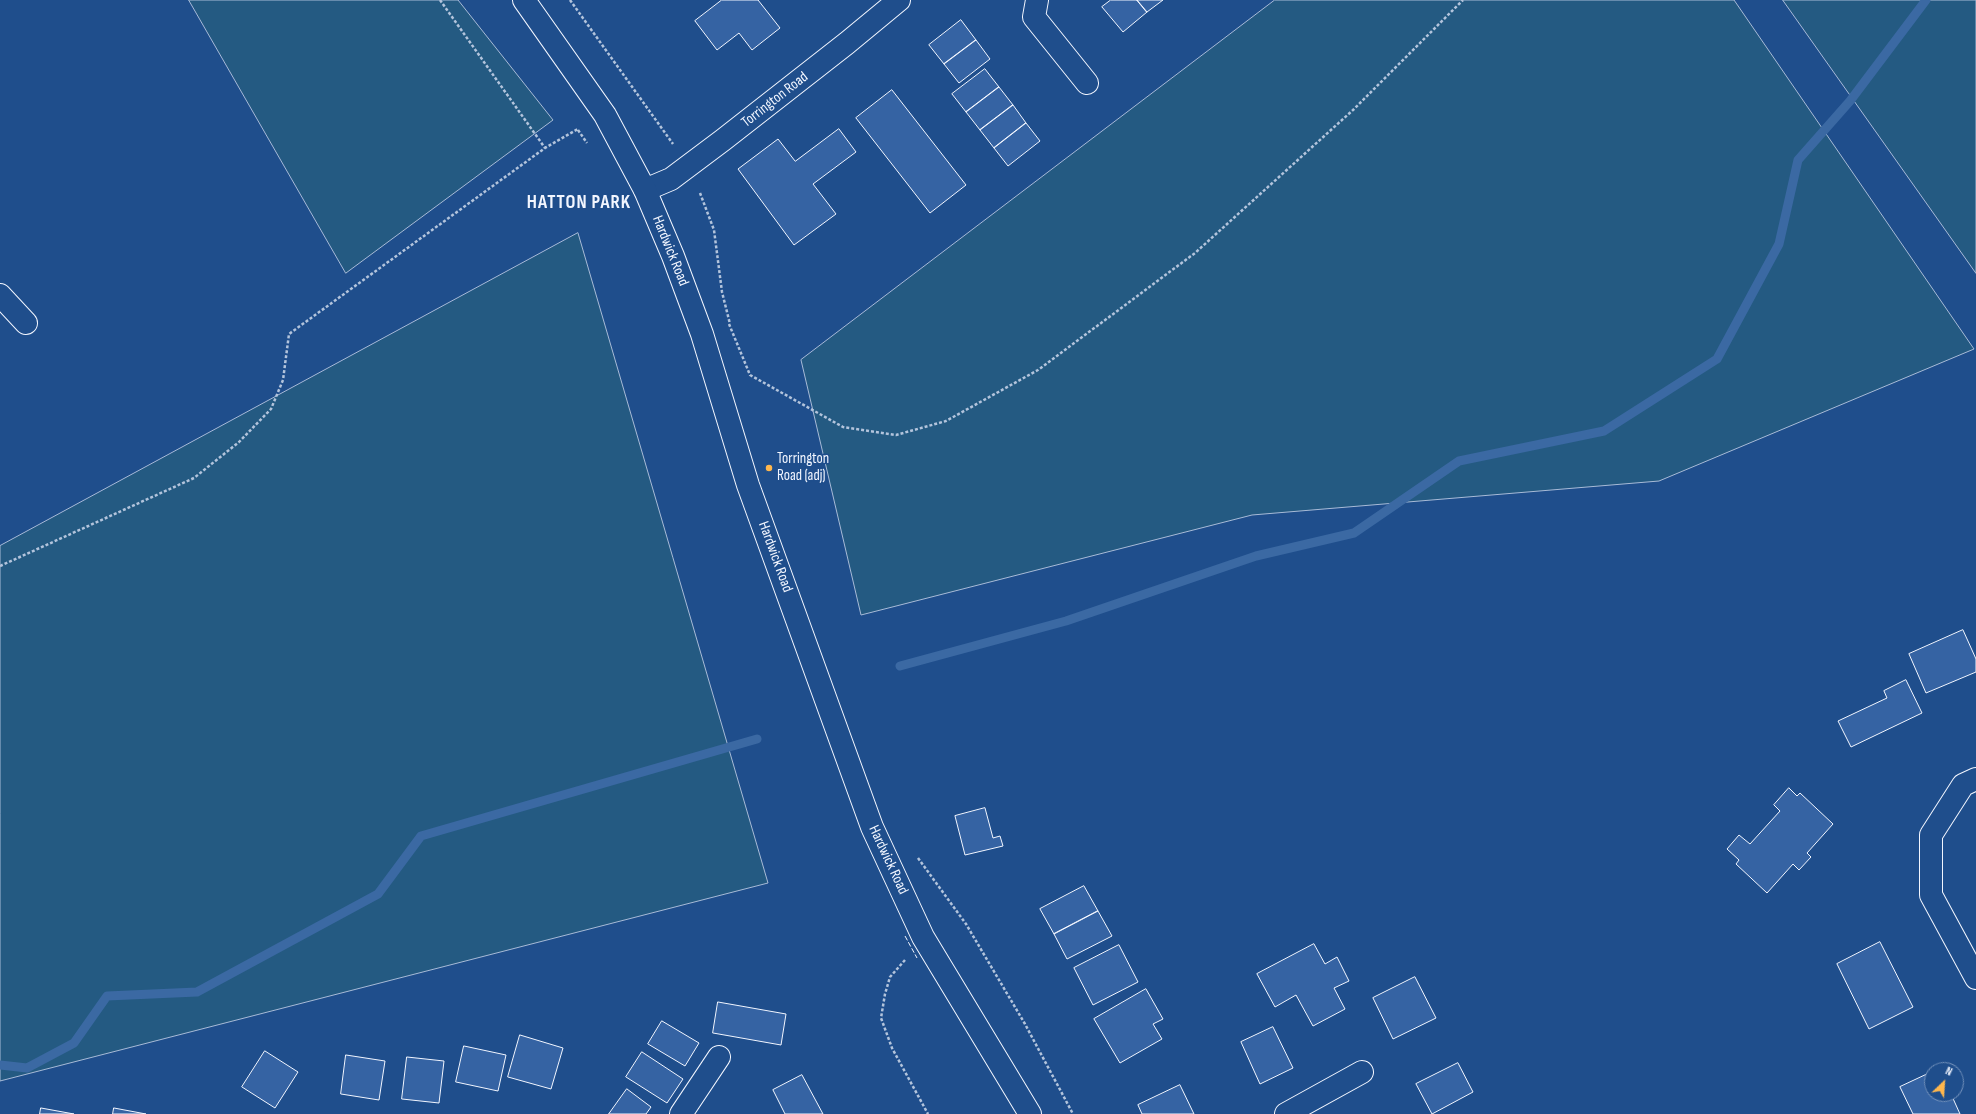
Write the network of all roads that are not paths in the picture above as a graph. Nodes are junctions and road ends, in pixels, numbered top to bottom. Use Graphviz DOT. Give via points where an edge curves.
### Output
graph roads {
  1 [pos="524,0"];
  2 [pos="899,0"];
  3 [pos="1037,0"];
  4 [pos="1087,84"];
  5 [pos="645,190"];
  6 [pos="0,295"];
  7 [pos="26,323"];
  8 [pos="1976,779"];
  9 [pos="1976,978"];
  10 [pos="719,1057"];
  11 [pos="1362,1072"];
  12 [pos="681,1114"];
  13 [pos="1030,1114"];
  14 [pos="1286,1114"];
  1 -- 5 [label="street, Hardwick Road" via="605,115"];
  2 -- 5 [label="street, Torrington Road" via="671,179"];
  3 -- 4 [label="street" via="1034,17"];
  5 -- 13 [label="street, Hardwick Road" via="702,334 748,484 872,827 923,937"];
  6 -- 7 [label="street"];
  8 -- 9 [label="street" via="1963,785 1931,836 1931,895"];
  10 -- 12 [label="street"];
  11 -- 14 [label="street"];
}
